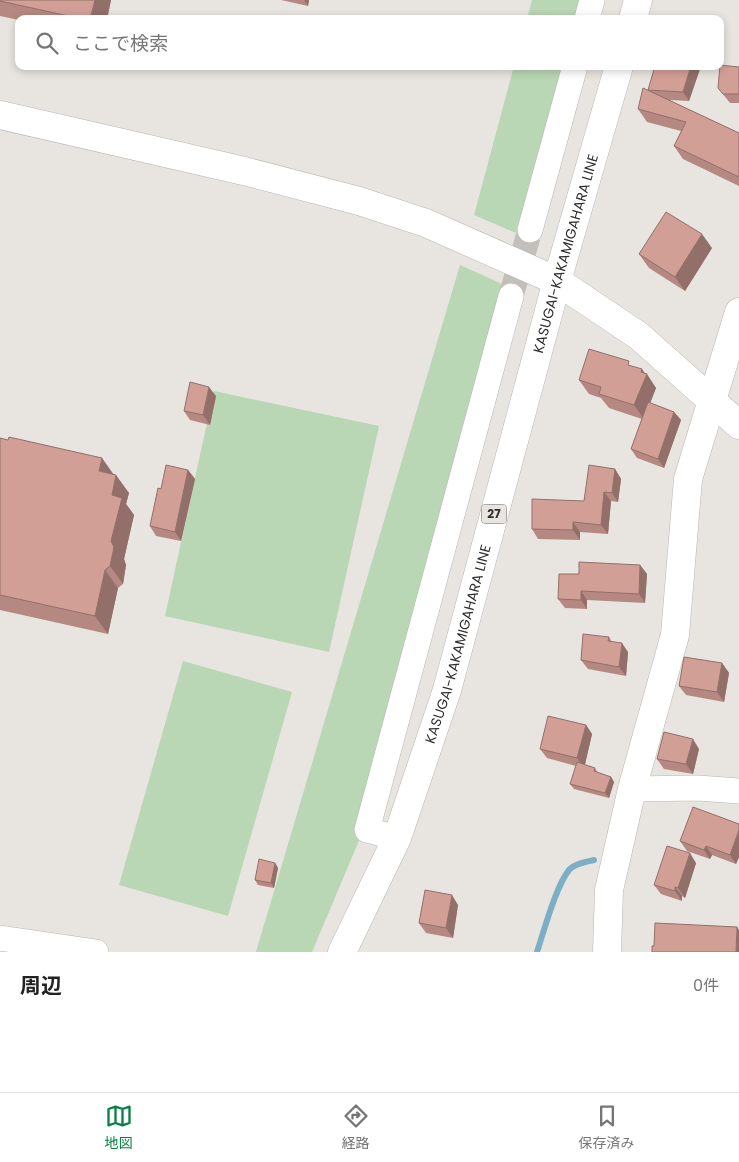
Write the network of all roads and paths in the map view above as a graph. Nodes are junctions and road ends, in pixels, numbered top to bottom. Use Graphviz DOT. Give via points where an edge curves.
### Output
graph roads {
  1 [pos="592,0"];
  2 [pos="638,0"];
  3 [pos="588,15"];
  4 [pos="634,15"];
  5 [pos="573,70"];
  6 [pos="618,70"];
  7 [pos="0,115"];
  8 [pos="530,230"];
  9 [pos="557,281"];
  10 [pos="512,296"];
  11 [pos="739,312"];
  12 [pos="710,400"];
  13 [pos="739,425"];
  14 [pos="632,789"];
  15 [pos="739,791"];
  16 [pos="397,838"];
  17 [pos="0,938"];
  18 [pos="96,952"];
  19 [pos="342,952"];
  20 [pos="607,952"];
  1 -- 3 [label="street"];
  2 -- 4 [label="street"];
  5 -- 8 [label="street"];
  6 -- 9 [label="street, KASUGAI-KAKAMIGAHARA LINE / 27"];
  7 -- 9 [label="street" via="244,171 359,202 426,223"];
  9 -- 12 [label="street" via="639,336"];
  9 -- 16 [label="street, KASUGAI-KAKAMIGAHARA LINE / 27" via="448,690"];
  10 -- 16 [label="street" via="367,830"];
  11 -- 12 [label="street"];
  12 -- 13 [label="street"];
  12 -- 14 [label="street" via="688,479 675,635"];
  14 -- 15 [label="street"];
  14 -- 20 [label="street" via="609,890"];
  16 -- 19 [label="street, KASUGAI-KAKAMIGAHARA LINE / 27"];
  17 -- 18 [label="street"];
}
